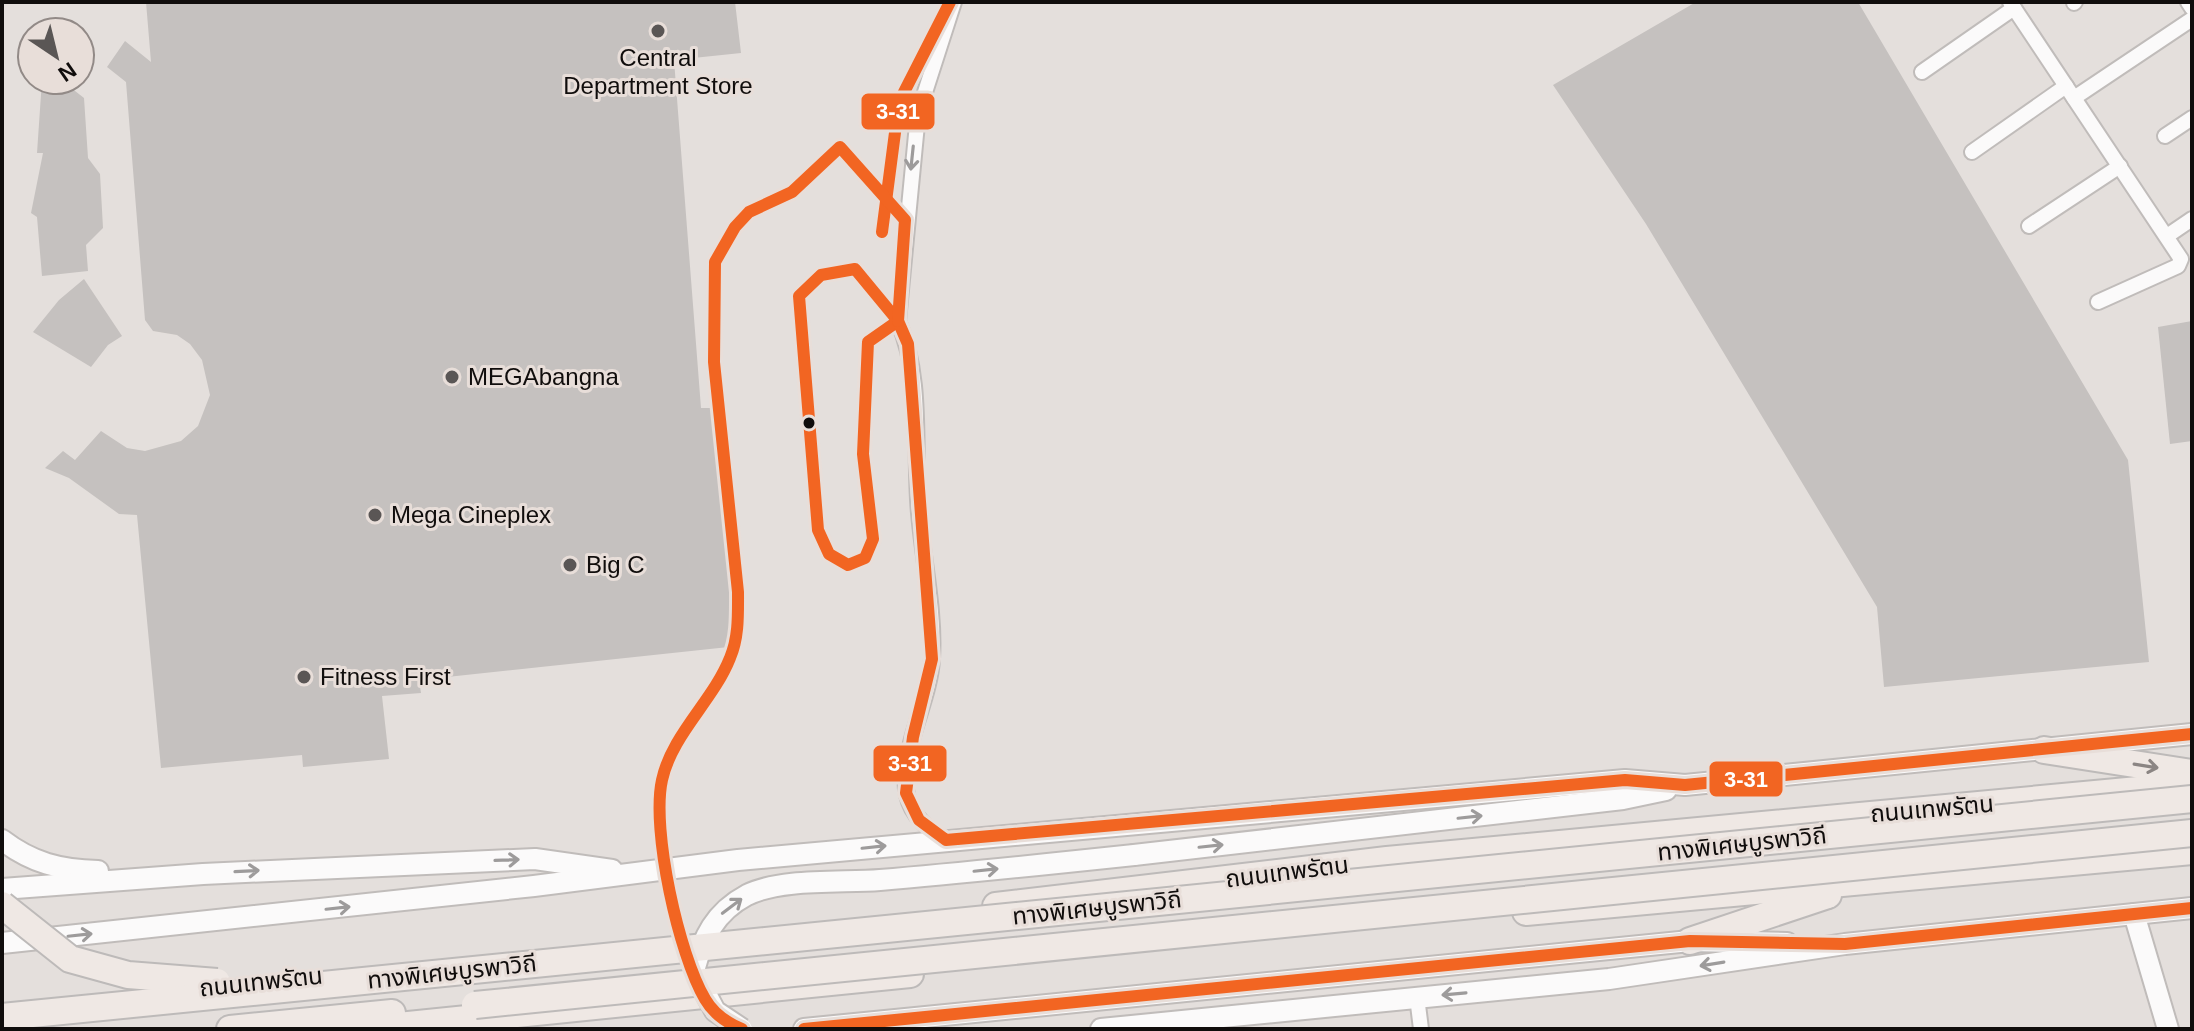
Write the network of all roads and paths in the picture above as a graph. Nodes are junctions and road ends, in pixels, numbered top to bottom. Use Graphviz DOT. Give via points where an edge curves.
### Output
graph roads {
  1 [pos="954,2"];
  2 [pos="2188,2"];
  3 [pos="2012,5"];
  4 [pos="2192,8"];
  5 [pos="2192,19"];
  6 [pos="1922,72"];
  7 [pos="2070,92"];
  8 [pos="2192,118"];
  9 [pos="2165,136"];
  10 [pos="1972,152"];
  11 [pos="2120,166"];
  12 [pos="2192,219"];
  13 [pos="2029,226"];
  14 [pos="2167,236"];
  15 [pos="2098,302"];
  16 [pos="2192,734"];
  17 [pos="2044,750"];
  18 [pos="2192,773"];
  19 [pos="1685,785"];
  20 [pos="2192,785"];
  21 [pos="2192,799"];
  22 [pos="2192,833"];
  23 [pos="2,840"];
  24 [pos="946,840"];
  25 [pos="2192,851"];
  26 [pos="203,874"];
  27 [pos="639,874"];
  28 [pos="1869,881"];
  29 [pos="2,889"];
  30 [pos="2,905"];
  31 [pos="2192,908"];
  32 [pos="2134,914"];
  33 [pos="1690,941"];
  34 [pos="2,943"];
  35 [pos="1845,944"];
  36 [pos="331,984"];
  37 [pos="1417,997"];
  38 [pos="2,1009"];
  39 [pos="2,1017"];
  40 [pos="336,1019"];
  41 [pos="230,1029"];
  42 [pos="298,1029"];
  43 [pos="369,1029"];
  44 [pos="742,1029"];
  45 [pos="804,1029"];
  46 [pos="1101,1029"];
  47 [pos="1421,1029"];
  48 [pos="2168,1029"];
  1 -- 24 [label="street, one-way" via="918,114 898,321 912,369 932,659 906,793 919,820"];
  2 -- 4 [label="street"];
  3 -- 6 [label="street"];
  3 -- 7 [label="street"];
  5 -- 7 [label="street"];
  7 -- 10 [label="street"];
  7 -- 11 [label="street"];
  8 -- 9 [label="street"];
  11 -- 13 [label="street"];
  11 -- 14 [label="street"];
  12 -- 14 [label="street"];
  14 -- 15 [label="street" via="2180,265"];
  16 -- 17 [label="main road, ถนนเทพรัตน"];
  17 -- 18 [label="highway, one-way"];
  17 -- 19 [label="main road, ถนนเทพรัตน"];
  19 -- 24 [label="main road, ถนนเทพรัตน" via="1625,780"];
  44 -- 19 [label="main road, one-way, bridge" via="715,1011 694,971 713,922 750,893 786,885 930,876 1623,799"];
  20 -- 38 [label="highway, ถนนเทพรัตน" via="1387,860 876,919"];
  21 -- 36 [label="highway, ทางพิเศษบูรพาวิถี, bridge"];
  22 -- 40 [label="highway, ทางพิเศษบูรพาวิถี, bridge"];
  23 -- 26 [label="main road" via="57,869"];
  27 -- 24 [label="main road, ถนนเทพรัตน, one-way"];
  25 -- 28 [label="highway"];
  26 -- 27 [label="main road, one-way" via="535,859"];
  26 -- 29 [label="main road"];
  34 -- 27 [label="main road, ถนนเทพรัตน, one-way"];
  28 -- 33 [label="highway"];
  28 -- 43 [label="highway"];
  30 -- 36 [label="highway, bridge" via="70,959 128,975"];
  31 -- 32 [label="main road"];
  32 -- 35 [label="main road"];
  32 -- 48 [label="main road"];
  33 -- 35 [label="main road"];
  33 -- 45 [label="main road"];
  35 -- 37 [label="main road, one-way" via="1609,979"];
  36 -- 39 [label="highway, ทางพิเศษบูรพาวิถี, bridge"];
  37 -- 46 [label="main road"];
  37 -- 47 [label="street"];
  40 -- 41 [label="highway, ทางพิเศษบูรพาวิถี"];
  40 -- 42 [label="highway"];
}
